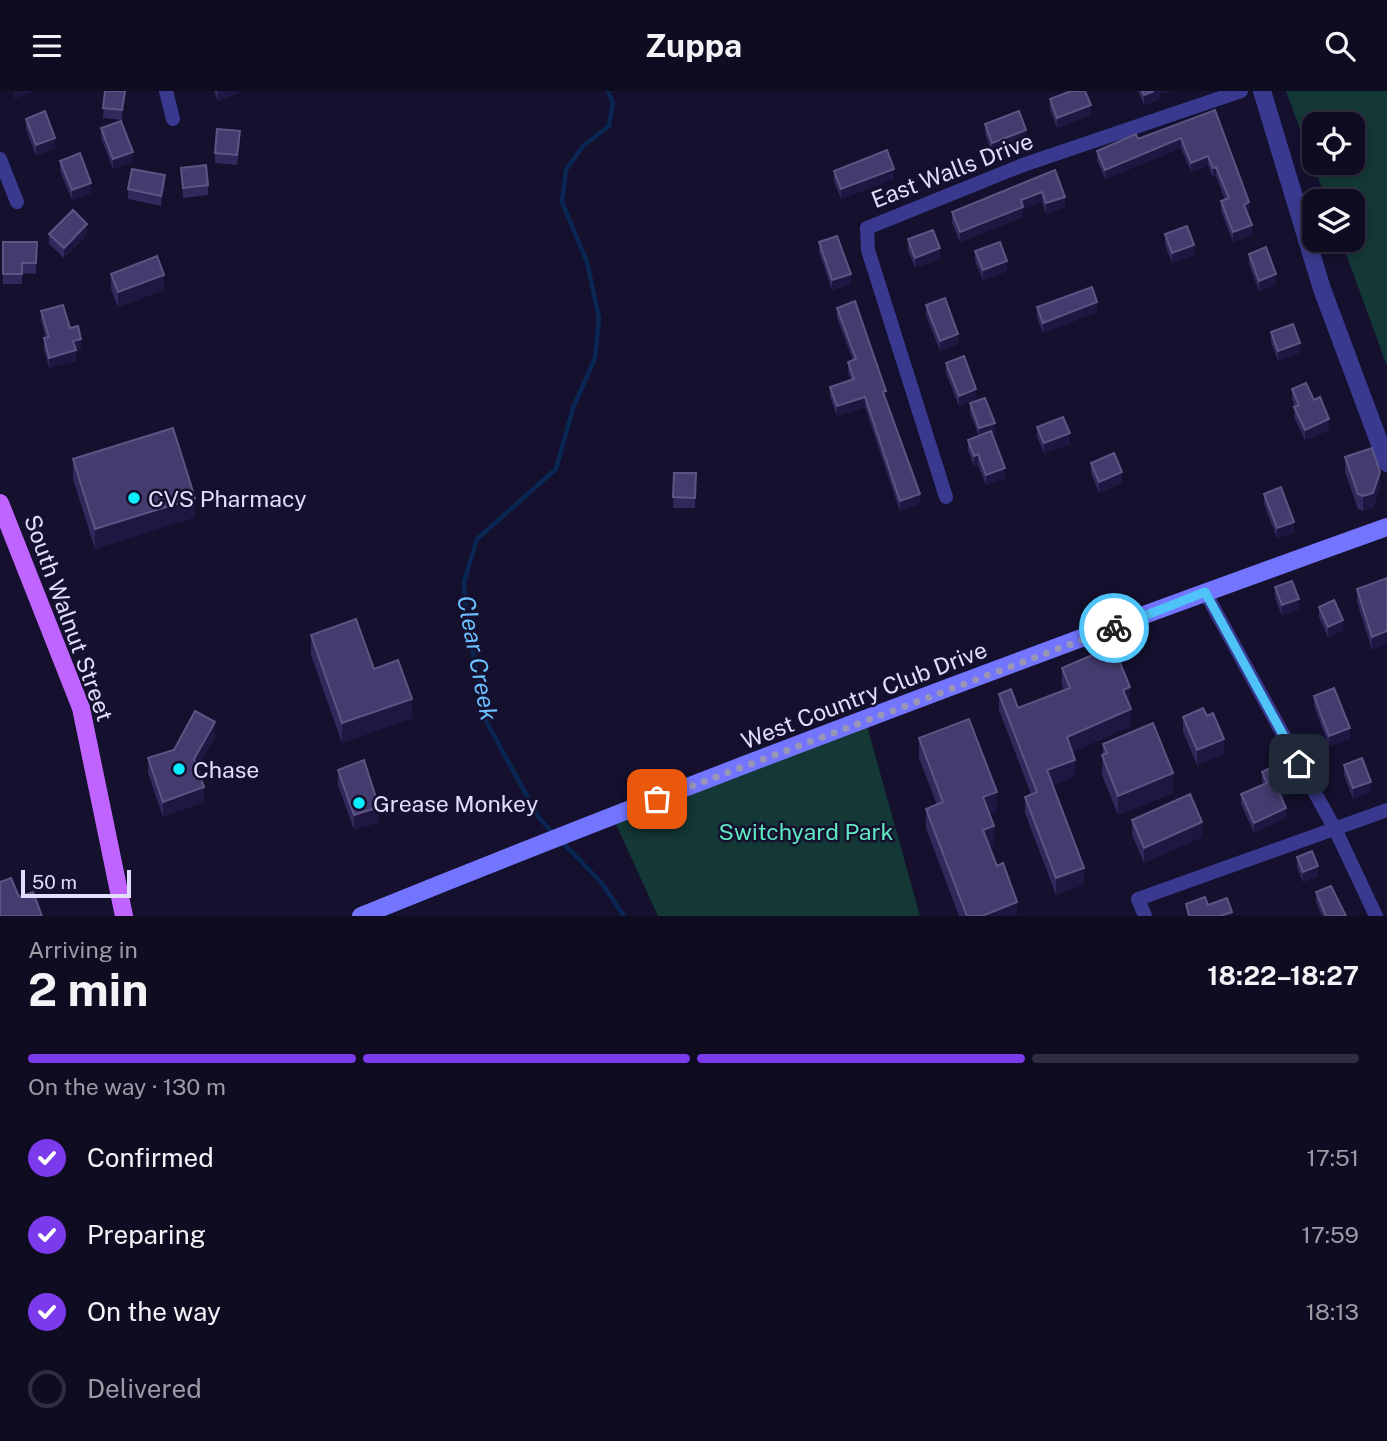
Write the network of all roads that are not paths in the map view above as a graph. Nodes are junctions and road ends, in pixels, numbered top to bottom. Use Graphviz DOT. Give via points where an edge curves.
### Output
graph roads {
  1 [pos="166,91"];
  2 [pos="1241,91"];
  3 [pos="1262,91"];
  4 [pos="173,119"];
  5 [pos="0,159"];
  6 [pos="17,202"];
  7 [pos="1387,463"];
  8 [pos="946,497"];
  9 [pos="0,503"];
  10 [pos="1387,527"];
  11 [pos="1205,592"];
  12 [pos="1387,810"];
  13 [pos="1336,831"];
  14 [pos="124,916"];
  15 [pos="361,916"];
  16 [pos="1145,916"];
  17 [pos="1376,916"];
  1 -- 4 [label="street"];
  2 -- 8 [label="street, East Walls Drive" via="1023,166 867,228 868,250"];
  3 -- 7 [label="street" via="1322,289"];
  5 -- 6 [label="street"];
  9 -- 14 [label="main road, South Walnut Street" via="81,708"];
  10 -- 11 [label="main road, West Country Club Drive"];
  11 -- 13 [label="street"];
  11 -- 15 [label="main road, West Country Club Drive" via="582,827"];
  12 -- 13 [label="street"];
  13 -- 16 [label="street" via="1138,899"];
  13 -- 17 [label="street"];
}
